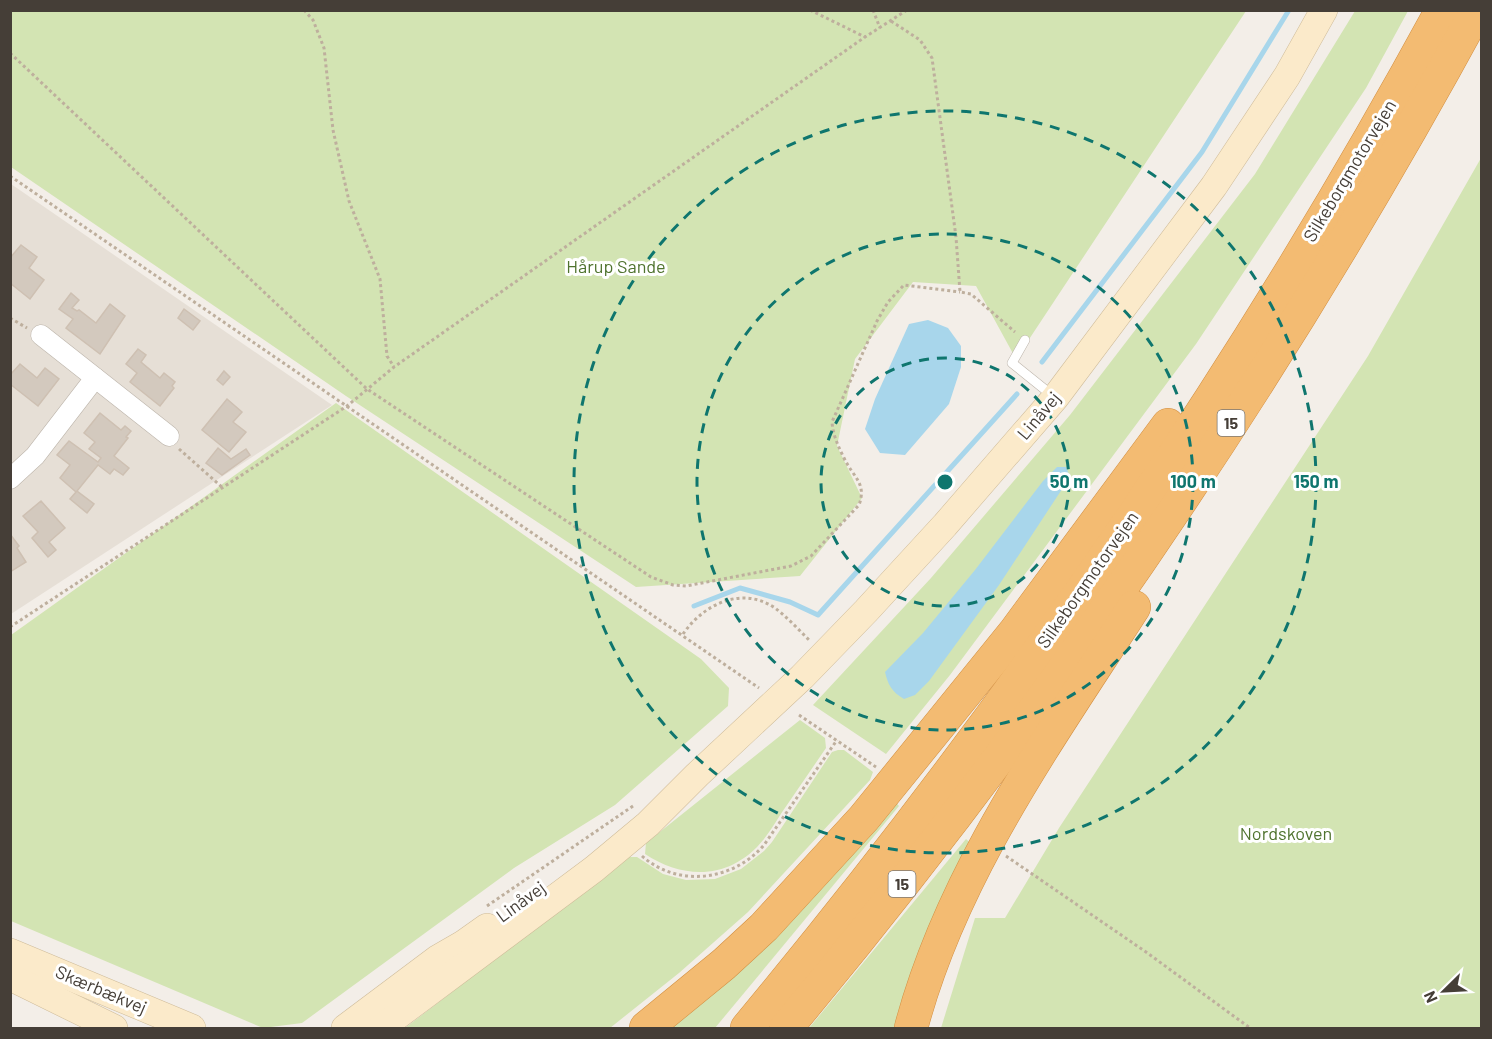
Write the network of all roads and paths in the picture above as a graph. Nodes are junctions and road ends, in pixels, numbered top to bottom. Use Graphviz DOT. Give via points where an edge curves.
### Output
graph roads {
  1 [pos="304,10"];
  2 [pos="810,10"];
  3 [pos="873,10"];
  4 [pos="907,10"];
  5 [pos="1324,10"];
  6 [pos="1442,10"];
  7 [pos="1477,10"];
  8 [pos="891,21"];
  9 [pos="880,28"];
  10 [pos="865,37"];
  11 [pos="10,53"];
  12 [pos="1429,98"];
  13 [pos="1372,134"];
  14 [pos="10,176"];
  15 [pos="960,292"];
  16 [pos="41,335"];
  17 [pos="1025,340"];
  18 [pos="394,367"];
  19 [pos="95,378"];
  20 [pos="367,389"];
  21 [pos="1055,398"];
  22 [pos="347,406"];
  23 [pos="169,436"];
  24 [pos="10,479"];
  25 [pos="223,488"];
  26 [pos="10,627"];
  27 [pos="682,634"];
  28 [pos="813,643"];
  29 [pos="759,687"];
  30 [pos="799,715"];
  31 [pos="837,740"];
  32 [pos="880,770"];
  33 [pos="697,775"];
  34 [pos="642,800"];
  35 [pos="637,852"];
  36 [pos="1002,853"];
  37 [pos="486,907"];
  38 [pos="463,944"];
  39 [pos="10,952"];
  40 [pos="10,977"];
  41 [pos="40,992"];
  42 [pos="114,1029"];
  43 [pos="147,1029"];
  44 [pos="192,1029"];
  45 [pos="345,1029"];
  46 [pos="361,1029"];
  47 [pos="381,1029"];
  48 [pos="646,1029"];
  49 [pos="747,1029"];
  50 [pos="786,1029"];
  51 [pos="911,1029"];
  52 [pos="1250,1029"];
  1 -- 18 [label="path" via="313,20 324,48 333,130 349,201 380,279 387,356"];
  2 -- 10 [label="path"];
  3 -- 9 [label="path"];
  4 -- 8 [label="path"];
  5 -- 21 [label="main road, Linåvej" via="1287,75 1214,186"];
  6 -- 13 [label="highway, Silkeborgmotorvejen / 15"];
  7 -- 12 [label="highway, Silkeborgmotorvejen / 15"];
  8 -- 9 [label="path"];
  8 -- 15 [label="path" via="920,40 932,57"];
  9 -- 10 [label="path"];
  10 -- 18 [label="path"];
  11 -- 20 [label="path"];
  12 -- 50 [label="highway, Silkeborgmotorvejen / 15" via="1298,319 1109,606 930,849"];
  12 -- 51 [label="highway" via="1311,325 1016,790 949,921"];
  13 -- 48 [label="highway" via="1162,434 1014,633 921,749 764,927"];
  13 -- 49 [label="highway, Silkeborgmotorvejen / 15" via="1266,311 1084,588 899,840"];
  14 -- 22 [label="path"];
  15 -- 17 [label="path" via="970,294"];
  15 -- 20 [label="path" via="904,285 877,321 832,422 844,460 862,490 859,505 811,556 791,566 686,586 651,577"];
  16 -- 19 [label="street"];
  17 -- 21 [label="lane" via="1012,363"];
  18 -- 20 [label="path"];
  19 -- 23 [label="street"];
  19 -- 24 [label="street" via="35,456"];
  20 -- 22 [label="path"];
  21 -- 33 [label="main road, Linåvej" via="866,611"];
  22 -- 25 [label="path"];
  22 -- 27 [label="path"];
  23 -- 25 [label="path"];
  25 -- 26 [label="path"];
  27 -- 28 [label="path" via="709,608 745,599 774,607"];
  27 -- 29 [label="path"];
  30 -- 31 [label="path"];
  31 -- 32 [label="path"];
  31 -- 35 [label="path" via="764,845 735,868 700,877 682,876 656,866"];
  33 -- 38 [label="main road, Linåvej"];
  33 -- 47 [label="main road, Linåvej" via="648,824 594,869"];
  34 -- 37 [label="path"];
  36 -- 52 [label="path"];
  38 -- 45 [label="main road, Linåvej" via="437,958"];
  38 -- 46 [label="main road" via="443,966"];
  39 -- 44 [label="main road, Skærbækvej"];
  40 -- 41 [label="main road, Skærbækvej"];
  41 -- 42 [label="main road, Skærbækvej"];
  41 -- 43 [label="main road"];
}
